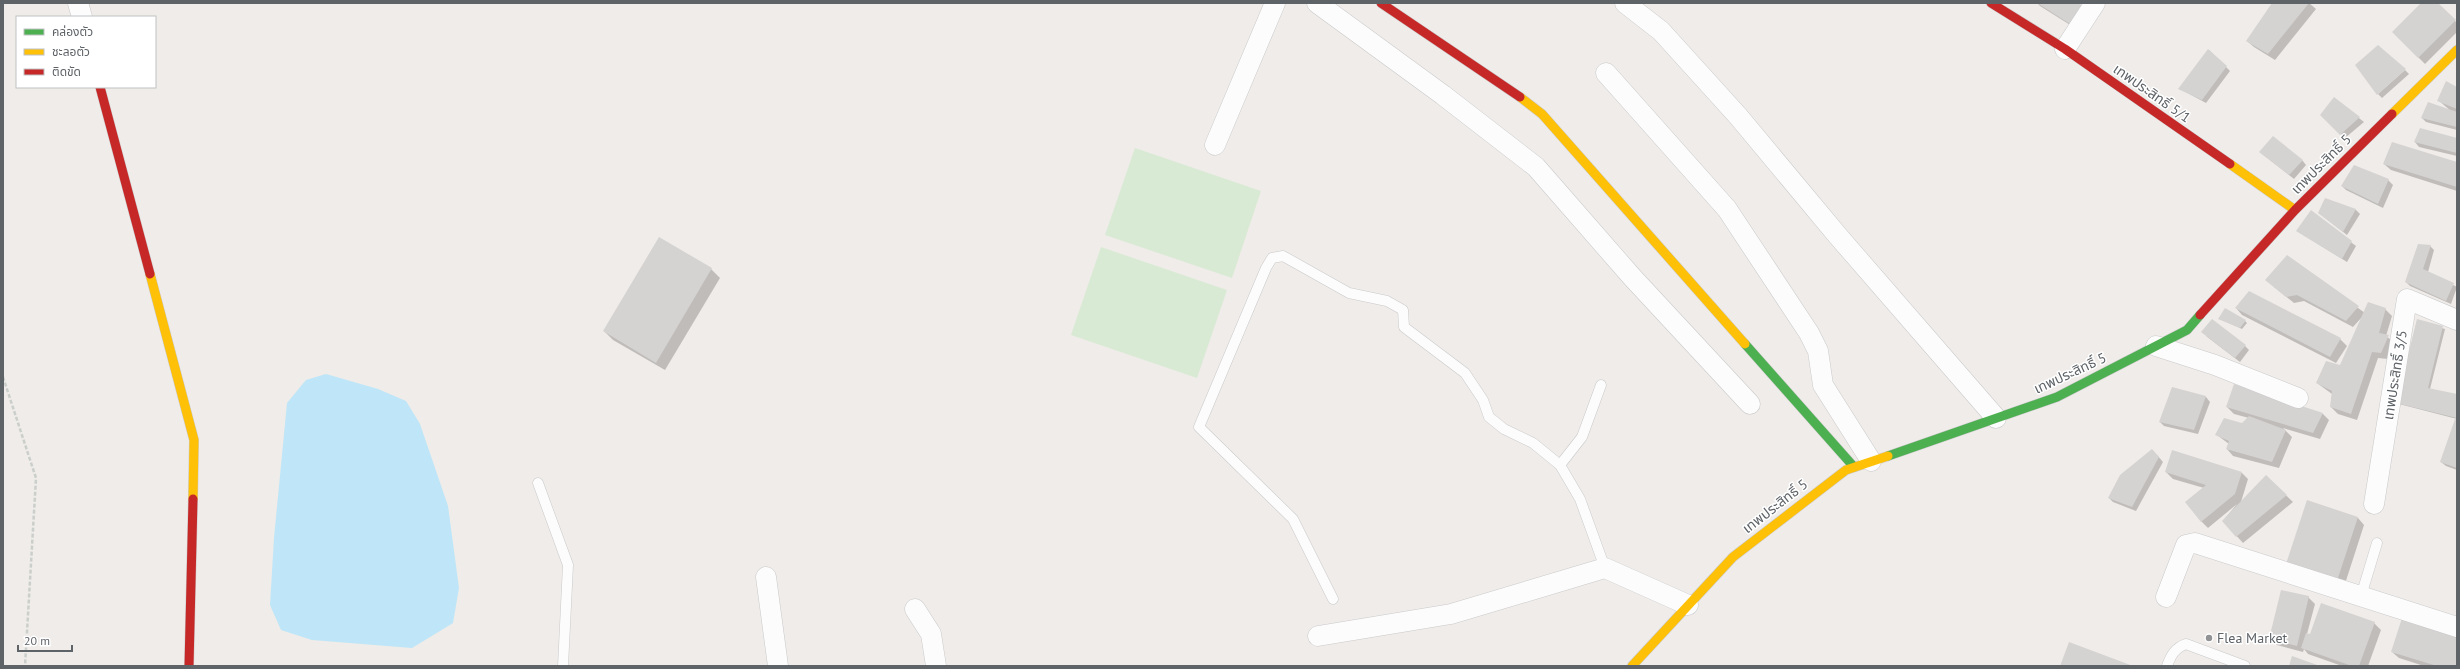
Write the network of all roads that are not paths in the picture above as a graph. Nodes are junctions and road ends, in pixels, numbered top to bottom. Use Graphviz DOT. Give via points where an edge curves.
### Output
graph roads {
  1 [pos="78,3"];
  2 [pos="1275,3"];
  3 [pos="1317,3"];
  4 [pos="1381,3"];
  5 [pos="1625,3"];
  6 [pos="1991,3"];
  7 [pos="2095,3"];
  8 [pos="82,16"];
  9 [pos="2065,49"];
  10 [pos="2457,50"];
  11 [pos="1606,73"];
  12 [pos="100,88"];
  13 [pos="1215,145"];
  14 [pos="2294,210"];
  15 [pos="2457,320"];
  16 [pos="2156,346"];
  17 [pos="1601,385"];
  18 [pos="2298,398"];
  19 [pos="1750,404"];
  20 [pos="1996,418"];
  21 [pos="1863,464"];
  22 [pos="1560,465"];
  23 [pos="538,483"];
  24 [pos="2374,504"];
  25 [pos="2376,543"];
  26 [pos="1606,568"];
  27 [pos="766,577"];
  28 [pos="2361,596"];
  29 [pos="2166,597"];
  30 [pos="1333,599"];
  31 [pos="1688,605"];
  32 [pos="915,609"];
  33 [pos="2457,627"];
  34 [pos="1318,636"];
  35 [pos="189,666"];
  36 [pos="563,666"];
  37 [pos="778,666"];
  38 [pos="936,666"];
  39 [pos="1632,666"];
  40 [pos="2167,666"];
  41 [pos="2245,666"];
  1 -- 8 [label="street"];
  2 -- 13 [label="street"];
  3 -- 19 [label="street" via="1536,167"];
  4 -- 21 [label="street" via="1542,114"];
  5 -- 20 [label="street" via="1661,31 1738,116"];
  6 -- 9 [label="street, เทพประสิทธิ์ 5/1"];
  7 -- 9 [label="street"];
  9 -- 14 [label="street, เทพประสิทธิ์ 5/1"];
  10 -- 14 [label="street, เทพประสิทธิ์ 5"];
  11 -- 21 [label="street" via="1726,209 1809,333 1818,351 1823,385"];
  12 -- 35 [label="street" via="194,440"];
  14 -- 16 [label="street, เทพประสิทธิ์ 5" via="2187,330"];
  15 -- 24 [label="street, เทพประสิทธิ์ 3/5" via="2407,299"];
  16 -- 18 [label="street" via="2215,365"];
  16 -- 20 [label="street, เทพประสิทธิ์ 5" via="2057,397"];
  17 -- 22 [label="lane" via="1582,437"];
  20 -- 21 [label="street, เทพประสิทธิ์ 5"];
  21 -- 31 [label="street, เทพประสิทธิ์ 5" via="1846,470 1732,557"];
  22 -- 26 [label="lane" via="1580,500"];
  22 -- 30 [label="lane" via="1533,442 1504,429 1489,417 1483,400 1464,373 1404,327 1403,310 1387,302 1349,293 1283,256 1272,258 1199,427 1293,519"];
  23 -- 36 [label="lane" via="568,565"];
  25 -- 28 [label="lane"];
  26 -- 31 [label="street"];
  26 -- 34 [label="street" via="1451,614"];
  27 -- 37 [label="street"];
  28 -- 29 [label="street" via="2190,542 2186,545"];
  28 -- 33 [label="street"];
  31 -- 39 [label="street, เทพประสิทธิ์ 5"];
  32 -- 38 [label="street" via="931,634"];
  40 -- 41 [label="lane" via="2171,654 2186,644"];
}
